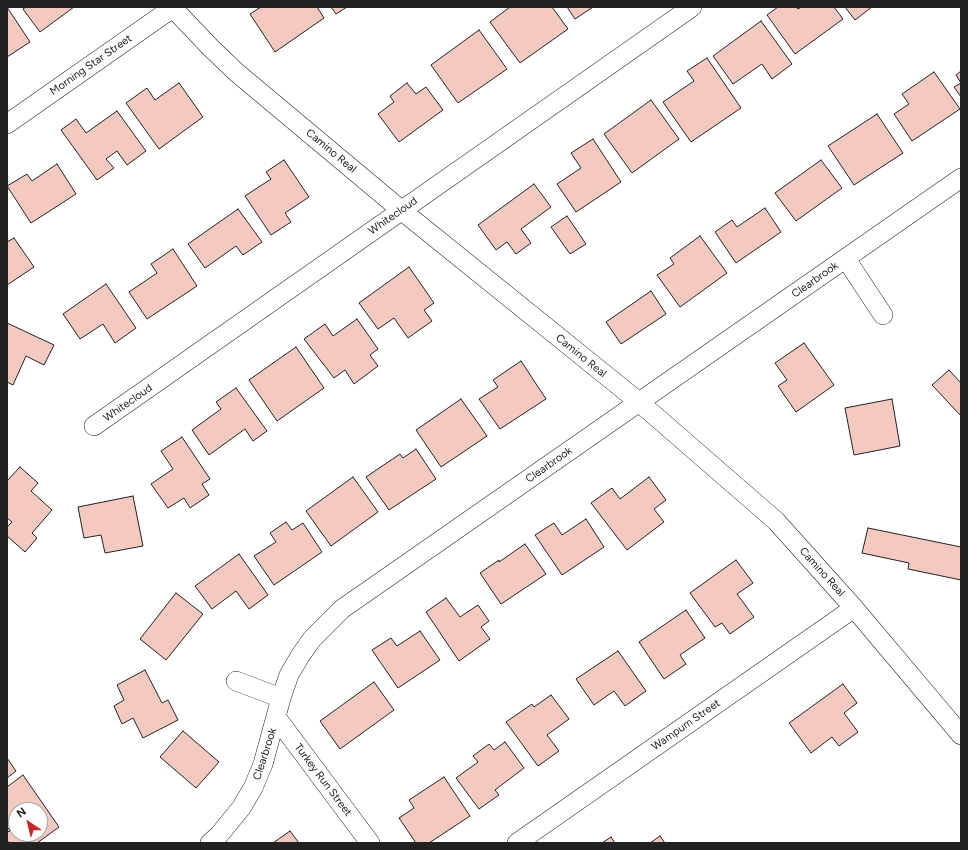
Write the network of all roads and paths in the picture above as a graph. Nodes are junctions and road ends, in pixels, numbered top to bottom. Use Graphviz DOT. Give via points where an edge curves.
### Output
graph roads {
  1 [pos="173,7"];
  2 [pos="692,7"];
  3 [pos="7,124"];
  4 [pos="961,178"];
  5 [pos="402,210"];
  6 [pos="846,259"];
  7 [pos="883,315"];
  8 [pos="639,402"];
  9 [pos="94,426"];
  10 [pos="854,608"];
  11 [pos="236,681"];
  12 [pos="281,698"];
  13 [pos="276,716"];
  14 [pos="961,735"];
  15 [pos="210,843"];
  16 [pos="370,843"];
  17 [pos="517,843"];
  1 -- 3 [label="street, Morning Star Street"];
  1 -- 5 [label="street, Camino Real" via="236,72"];
  2 -- 5 [label="street, Whitecloud"];
  4 -- 6 [label="street, Clearbrook"];
  5 -- 8 [label="street, Camino Real"];
  5 -- 9 [label="street, Whitecloud"];
  6 -- 7 [label="street, Clearbrook"];
  6 -- 8 [label="street, Clearbrook"];
  8 -- 10 [label="street, Camino Real" via="776,520"];
  8 -- 12 [label="street, Clearbrook" via="342,610 308,644 289,675"];
  10 -- 14 [label="street, Camino Real"];
  10 -- 17 [label="street, Wampum Street"];
  11 -- 12 [label="street"];
  12 -- 13 [label="street, Clearbrook"];
  13 -- 15 [label="street, Clearbrook" via="254,788 241,808"];
  13 -- 16 [label="street, Turkey Run Street"];
}
